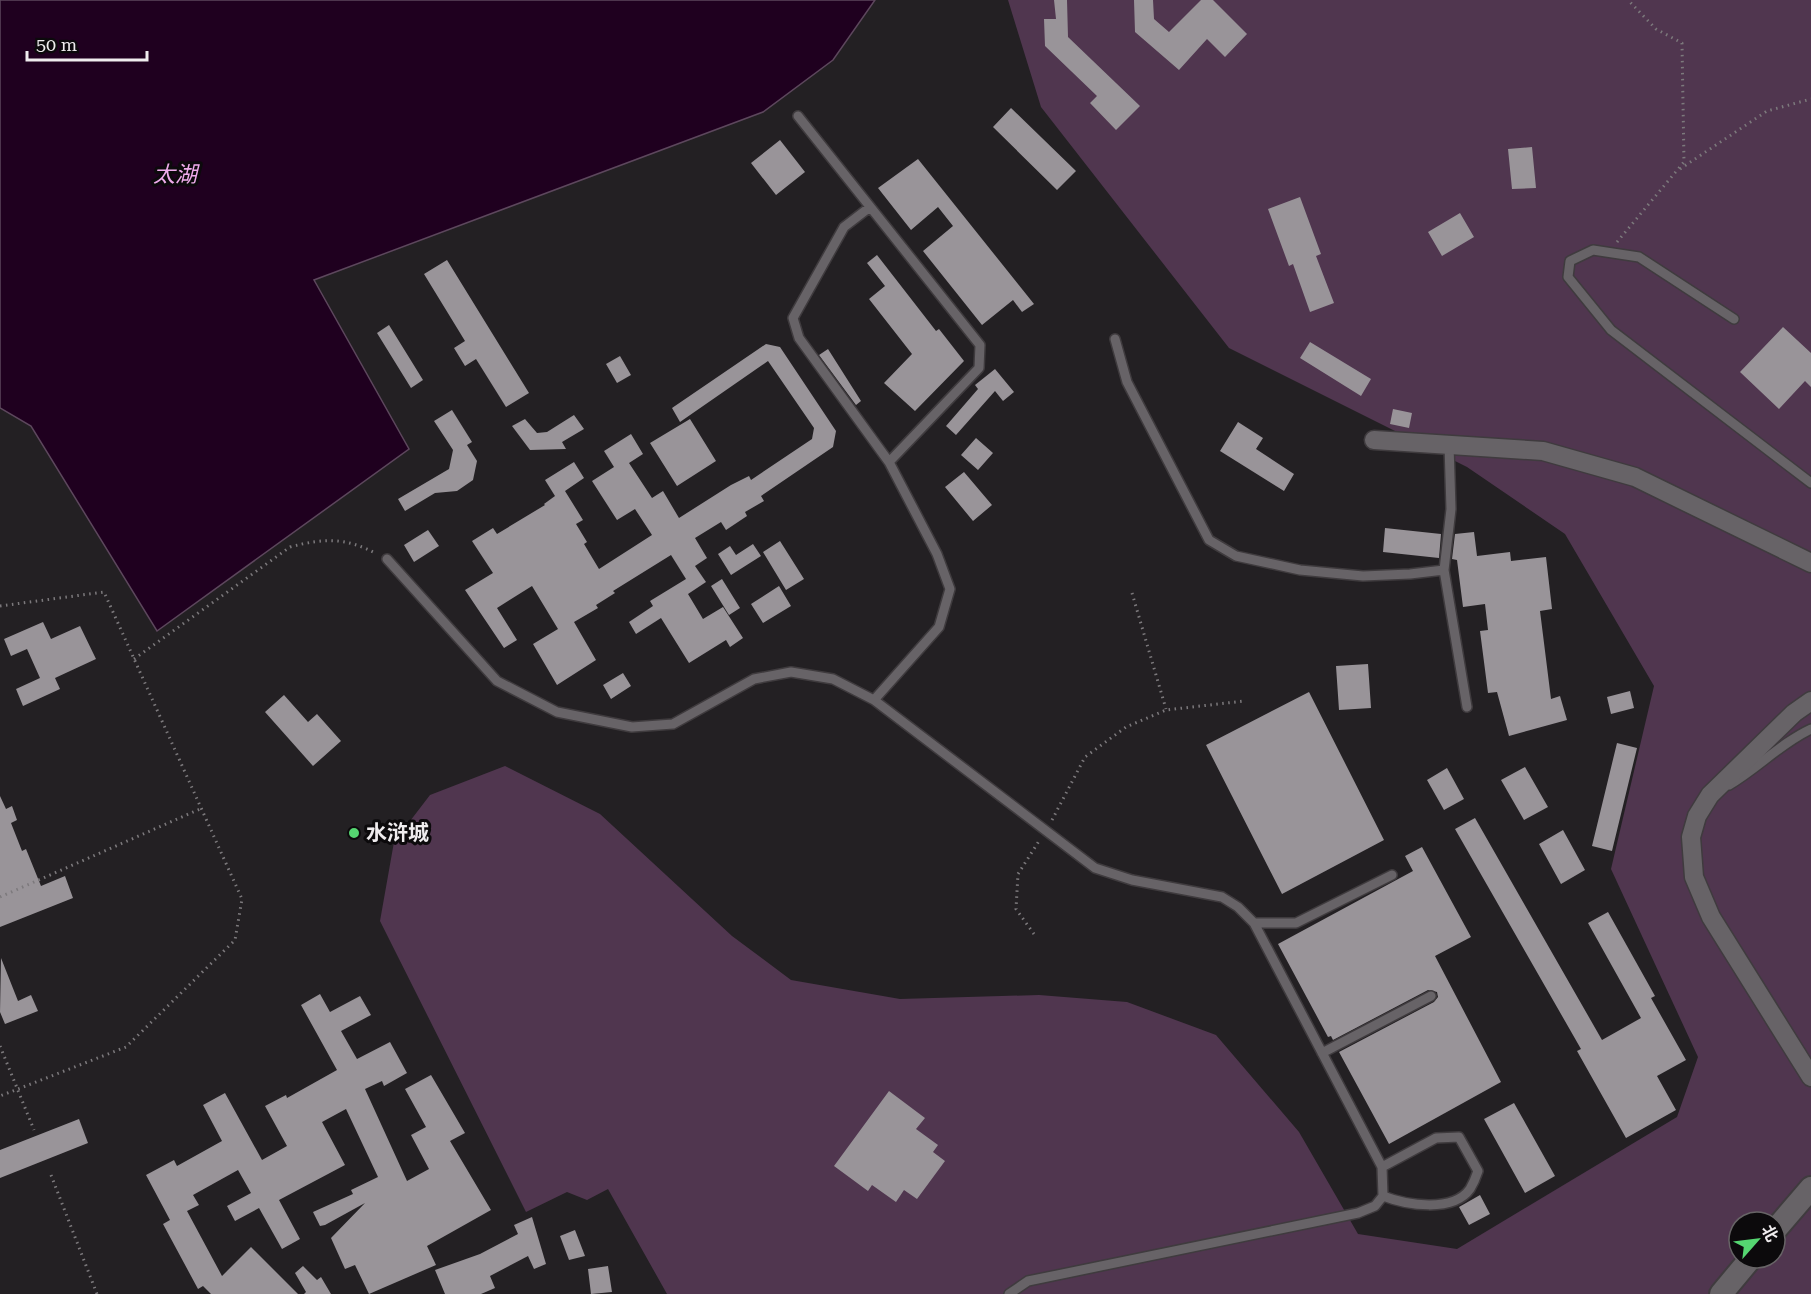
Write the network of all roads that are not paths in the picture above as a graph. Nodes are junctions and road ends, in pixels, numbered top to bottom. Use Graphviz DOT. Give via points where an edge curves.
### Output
graph roads {
  1 [pos="798,116"];
  2 [pos="870,207"];
  3 [pos="1734,319"];
  4 [pos="1115,339"];
  5 [pos="1374,440"];
  6 [pos="1449,445"];
  7 [pos="889,462"];
  8 [pos="1811,483"];
  9 [pos="387,559"];
  10 [pos="1811,563"];
  11 [pos="1444,570"];
  12 [pos="874,700"];
  13 [pos="1811,701"];
  14 [pos="1467,707"];
  15 [pos="1811,729"];
  16 [pos="1710,795"];
  17 [pos="1392,875"];
  18 [pos="1254,923"];
  19 [pos="1431,996"];
  20 [pos="1322,1053"];
  21 [pos="1811,1077"];
  22 [pos="1382,1167"];
  23 [pos="1811,1188"];
  24 [pos="1383,1196"];
  25 [pos="1787,1216"];
  26 [pos="1741,1270"];
  27 [pos="1009,1294"];
  28 [pos="1720,1294"];
  1 -- 2 [label="lane"];
  2 -- 7 [label="lane" via="844,228 793,318 799,338"];
  2 -- 7 [label="lane" via="980,345 980,368"];
  3 -- 8 [label="lane" via="1639,257 1593,250 1570,261 1568,277 1611,330"];
  4 -- 11 [label="lane" via="1127,382 1209,540 1236,556 1300,570 1363,576"];
  5 -- 6 [label="street"];
  6 -- 10 [label="street" via="1543,451 1635,477"];
  6 -- 11 [label="lane" via="1450,509"];
  7 -- 12 [label="lane" via="937,554 950,589 939,627"];
  9 -- 12 [label="lane" via="497,681 557,712 632,727 673,724 754,679 791,672 833,679"];
  11 -- 14 [label="lane"];
  12 -- 18 [label="lane" via="1095,868 1132,880 1222,897 1238,906"];
  13 -- 16 [label="street" via="1794,712"];
  15 -- 16 [label="lane" via="1796,736 1752,772"];
  16 -- 21 [label="street" via="1697,816 1691,837 1694,877 1712,917"];
  17 -- 18 [label="lane" via="1296,923"];
  18 -- 20 [label="lane"];
  19 -- 20 [label="lane"];
  20 -- 22 [label="lane"];
  22 -- 24 [label="lane"];
  22 -- 24 [label="lane" via="1436,1138 1459,1137 1478,1171 1469,1191 1447,1204 1398,1202"];
  23 -- 25 [label="street"];
  24 -- 27 [label="lane" via="1375,1206 1358,1213 1028,1281"];
  26 -- 28 [label="street"];
}
